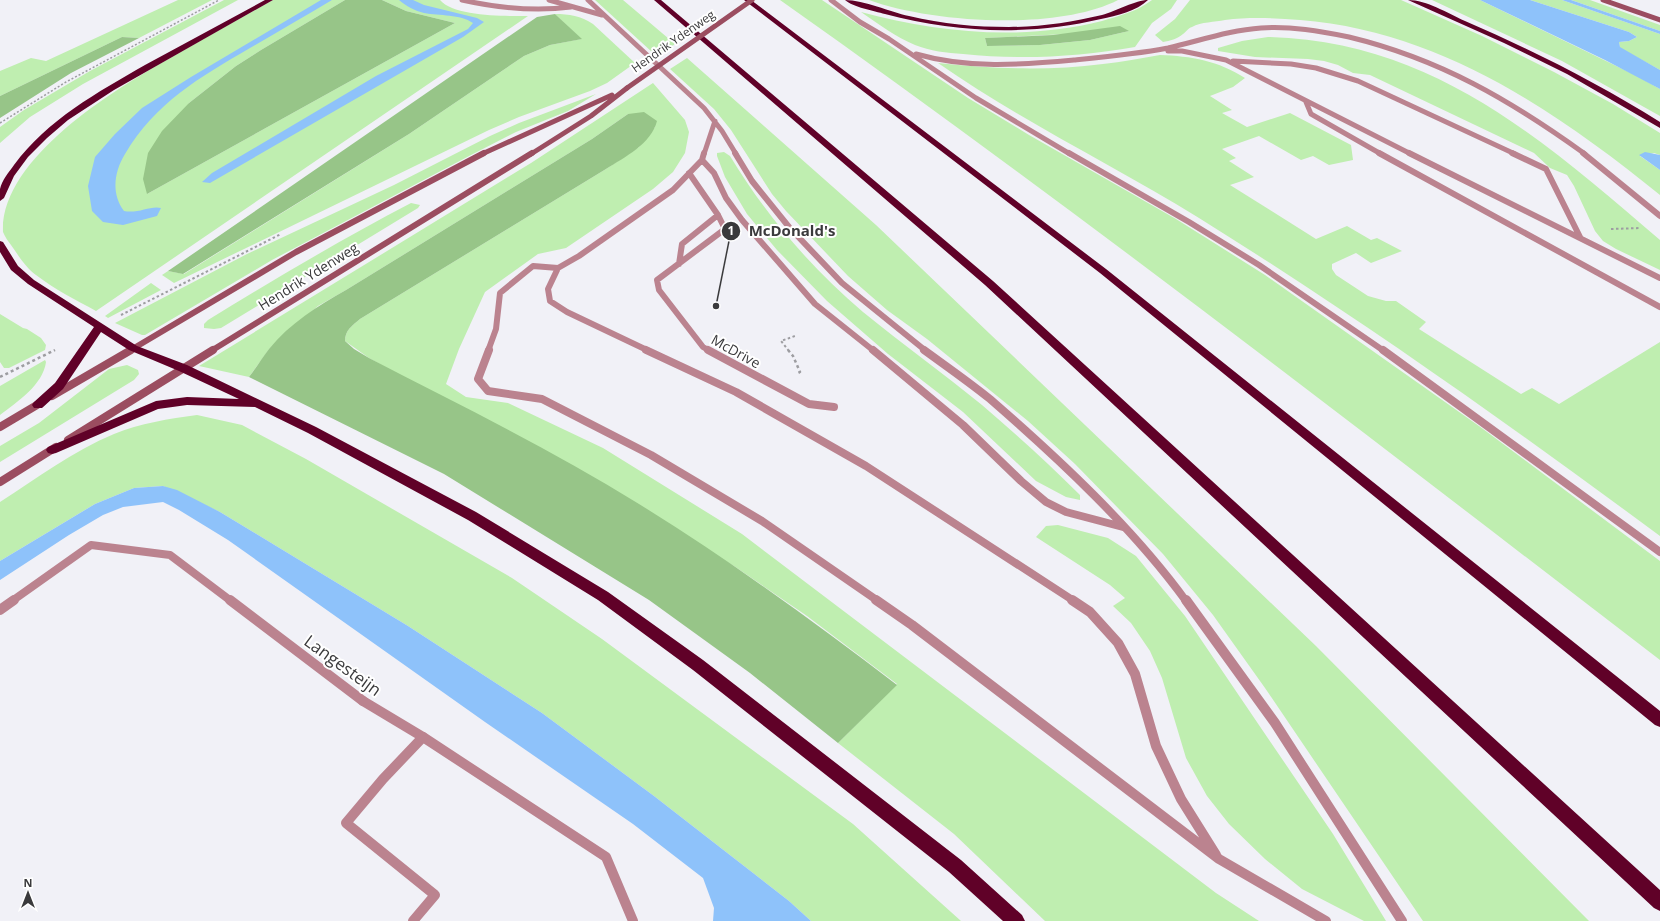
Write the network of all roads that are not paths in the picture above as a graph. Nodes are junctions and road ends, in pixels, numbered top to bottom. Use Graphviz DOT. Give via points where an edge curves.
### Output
graph roads {
  1 [pos="270,0"];
  2 [pos="462,0"];
  3 [pos="549,0"];
  4 [pos="588,0"];
  5 [pos="657,0"];
  6 [pos="747,0"];
  7 [pos="752,0"];
  8 [pos="831,0"];
  9 [pos="848,0"];
  10 [pos="1145,0"];
  11 [pos="1411,0"];
  12 [pos="1603,0"];
  13 [pos="571,7"];
  14 [pos="604,15"];
  15 [pos="1660,20"];
  16 [pos="904,49"];
  17 [pos="1155,51"];
  18 [pos="1226,60"];
  19 [pos="627,88"];
  20 [pos="1306,102"];
  21 [pos="715,121"];
  22 [pos="1660,126"];
  23 [pos="702,160"];
  24 [pos="689,172"];
  25 [pos="0,198"];
  26 [pos="718,215"];
  27 [pos="1660,216"];
  28 [pos="1580,237"];
  29 [pos="0,244"];
  30 [pos="679,264"];
  31 [pos="558,268"];
  32 [pos="1660,278"];
  33 [pos="1660,307"];
  34 [pos="99,327"];
  35 [pos="133,348"];
  36 [pos="183,368"];
  37 [pos="257,404"];
  38 [pos="38,405"];
  39 [pos="834,407"];
  40 [pos="0,427"];
  41 [pos="52,450"];
  42 [pos="0,482"];
  43 [pos="1125,528"];
  44 [pos="1660,552"];
  45 [pos="0,610"];
  46 [pos="1660,720"];
  47 [pos="423,737"];
  48 [pos="1218,859"];
  49 [pos="1660,902"];
  50 [pos="412,921"];
  51 [pos="632,921"];
  52 [pos="1016,921"];
  53 [pos="1326,921"];
  54 [pos="1402,921"];
  1 -- 25 [label="highway" via="119,84 64,120 20,160 4,186"];
  2 -- 13 [label="street" via="488,7 522,10 555,10"];
  3 -- 13 [label="street"];
  4 -- 14 [label="street"];
  5 -- 49 [label="highway" via="989,284"];
  6 -- 46 [label="highway" via="1103,271"];
  7 -- 19 [label="main road, Hendrik Ydenweg, bridge"];
  8 -- 16 [label="street" via="860,22"];
  9 -- 10 [label="highway" via="888,14 938,24 1009,28 1086,21 1119,12"];
  11 -- 22 [label="highway" via="1517,47 1582,80"];
  12 -- 15 [label="main road"];
  13 -- 14 [label="street"];
  14 -- 21 [label="street" via="682,86"];
  16 -- 17 [label="street" via="927,58 1015,65"];
  16 -- 44 [label="street" via="983,102 1259,265 1446,394"];
  17 -- 18 [label="street" via="1182,51"];
  17 -- 27 [label="street" via="1249,29 1275,28 1339,34 1396,49 1463,77 1538,120 1620,181"];
  18 -- 20 [label="street"];
  18 -- 28 [label="street" via="1310,66 1336,73 1546,169"];
  19 -- 35 [label="main road, Hendrik Ydenweg" via="523,134 351,222"];
  19 -- 36 [label="main road, Hendrik Ydenweg" via="554,140"];
  20 -- 28 [label="street"];
  20 -- 33 [label="street" via="1311,114 1424,179"];
  21 -- 23 [label="street"];
  21 -- 43 [label="street" via="752,181 784,222 842,283 989,400 1088,489"];
  23 -- 24 [label="street"];
  23 -- 43 [label="street" via="714,172 726,198 742,220 814,304 906,376 1046,502 1066,512"];
  24 -- 26 [label="street, McDrive"];
  24 -- 31 [label="street" via="673,190"];
  26 -- 30 [label="street" via="682,244"];
  26 -- 30 [label="street, McDrive" via="725,229"];
  28 -- 32 [label="street"];
  29 -- 34 [label="highway" via="14,268"];
  30 -- 39 [label="street, McDrive" via="657,280 659,290 703,348 810,404"];
  31 -- 48 [label="street" via="548,289 550,301 567,312 736,392 859,462 1090,612 1118,643 1135,674 1156,746 1181,798"];
  31 -- 48 [label="street" via="533,266 500,293 496,329 478,379 488,390 542,399 651,455 762,521 912,625"];
  34 -- 35 [label="highway"];
  34 -- 38 [label="highway" via="59,386"];
  35 -- 36 [label="highway"];
  35 -- 38 [label="main road, Hendrik Ydenweg"];
  36 -- 37 [label="highway"];
  36 -- 41 [label="main road, Hendrik Ydenweg"];
  37 -- 41 [label="highway" via="187,401 156,405"];
  37 -- 52 [label="highway" via="312,430 472,516 603,596 698,665 955,866"];
  38 -- 40 [label="main road, Hendrik Ydenweg"];
  41 -- 42 [label="main road, Hendrik Ydenweg"];
  43 -- 54 [label="street" via="1178,590 1275,723"];
  45 -- 47 [label="street, Langesteijn" via="91,545 170,555 362,701"];
  47 -- 50 [label="street" via="346,823 435,895"];
  47 -- 51 [label="street, Langesteijn" via="606,857"];
  48 -- 53 [label="street"];
}
